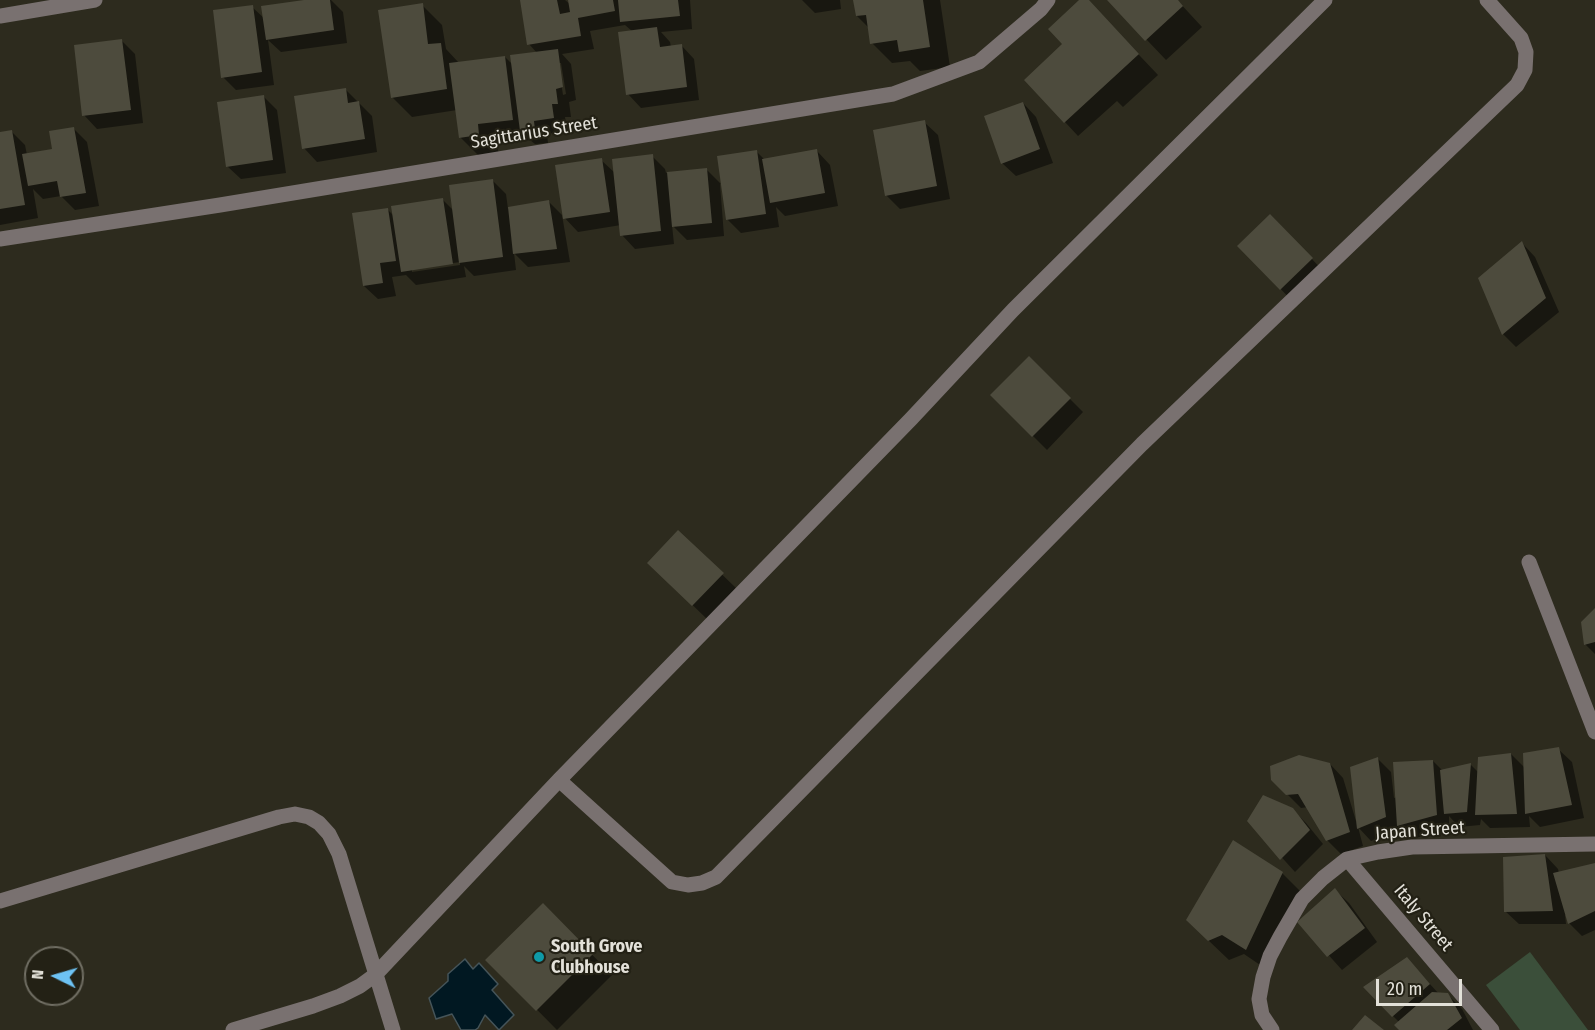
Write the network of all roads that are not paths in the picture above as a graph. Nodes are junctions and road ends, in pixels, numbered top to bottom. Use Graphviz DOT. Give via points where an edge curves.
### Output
graph roads {
  1 [pos="95,0"];
  2 [pos="1048,0"];
  3 [pos="1325,0"];
  4 [pos="1486,0"];
  5 [pos="0,16"];
  6 [pos="0,239"];
  7 [pos="1529,562"];
  8 [pos="1595,732"];
  9 [pos="559,780"];
  10 [pos="1595,844"];
  11 [pos="1347,859"];
  12 [pos="0,901"];
  13 [pos="375,975"];
  14 [pos="233,1030"];
  15 [pos="393,1030"];
  16 [pos="1272,1030"];
  17 [pos="1492,1030"];
  1 -- 5 [label="street"];
  2 -- 6 [label="street, Sagittarius Street" via="978,62 893,94"];
  3 -- 9 [label="street" via="1013,310"];
  4 -- 9 [label="street" via="1524,45 1525,70 1517,85 1142,444 716,877 702,884 672,882"];
  7 -- 8 [label="street"];
  9 -- 13 [label="street"];
  10 -- 11 [label="street, Japan Street" via="1412,848"];
  11 -- 16 [label="street, Japan Street" via="1302,899 1270,956 1259,999 1262,1015"];
  11 -- 17 [label="street, Italy Street"];
  12 -- 13 [label="street" via="295,814 319,823 339,854"];
  13 -- 14 [label="street" via="340,996"];
  13 -- 15 [label="street"];
}
